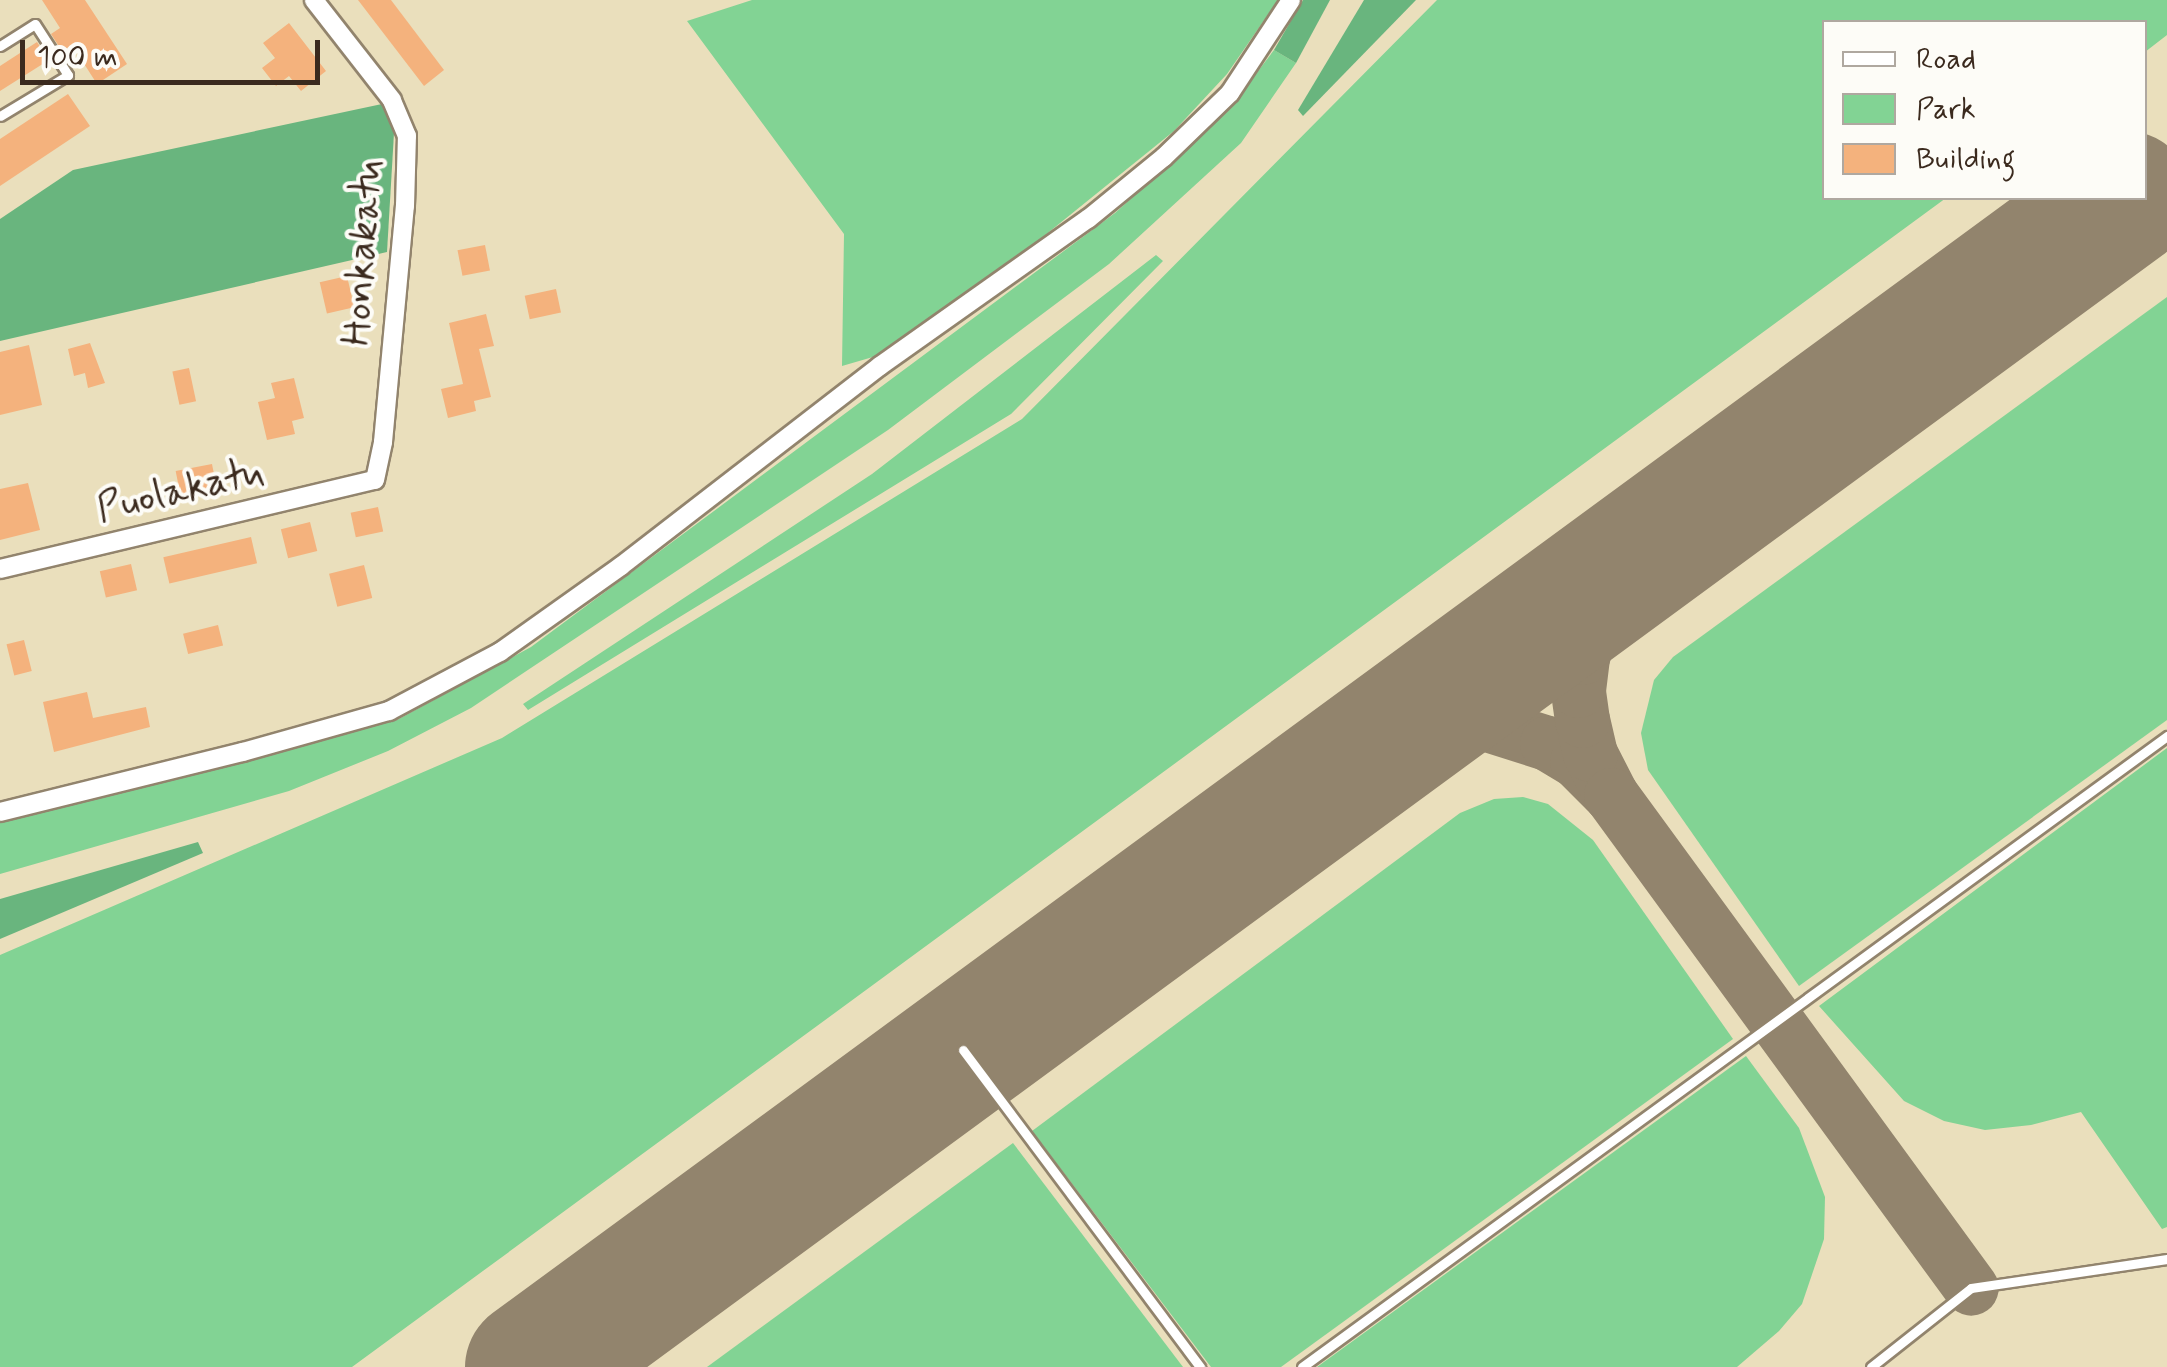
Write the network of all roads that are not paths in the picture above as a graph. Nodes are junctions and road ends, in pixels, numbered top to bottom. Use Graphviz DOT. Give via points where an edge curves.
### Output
graph roads {
  1 [pos="314,0"];
  2 [pos="1291,0"];
  3 [pos="0,46"];
  4 [pos="0,116"];
  5 [pos="375,480"];
  6 [pos="0,569"];
  7 [pos="2167,736"];
  8 [pos="0,812"];
  9 [pos="963,1050"];
  10 [pos="2167,1259"];
  11 [pos="1200,1367"];
  12 [pos="1302,1367"];
  13 [pos="1870,1367"];
  1 -- 5 [label="street, Honkakatu" via="392,100 407,136"];
  2 -- 8 [label="street" via="1230,93 1164,156 500,652 389,710"];
  3 -- 4 [label="lane" via="35,24 68,75"];
  5 -- 6 [label="street, Puolakatu"];
  7 -- 12 [label="lane"];
  9 -- 11 [label="lane"];
  10 -- 13 [label="lane" via="1971,1288"];
}
